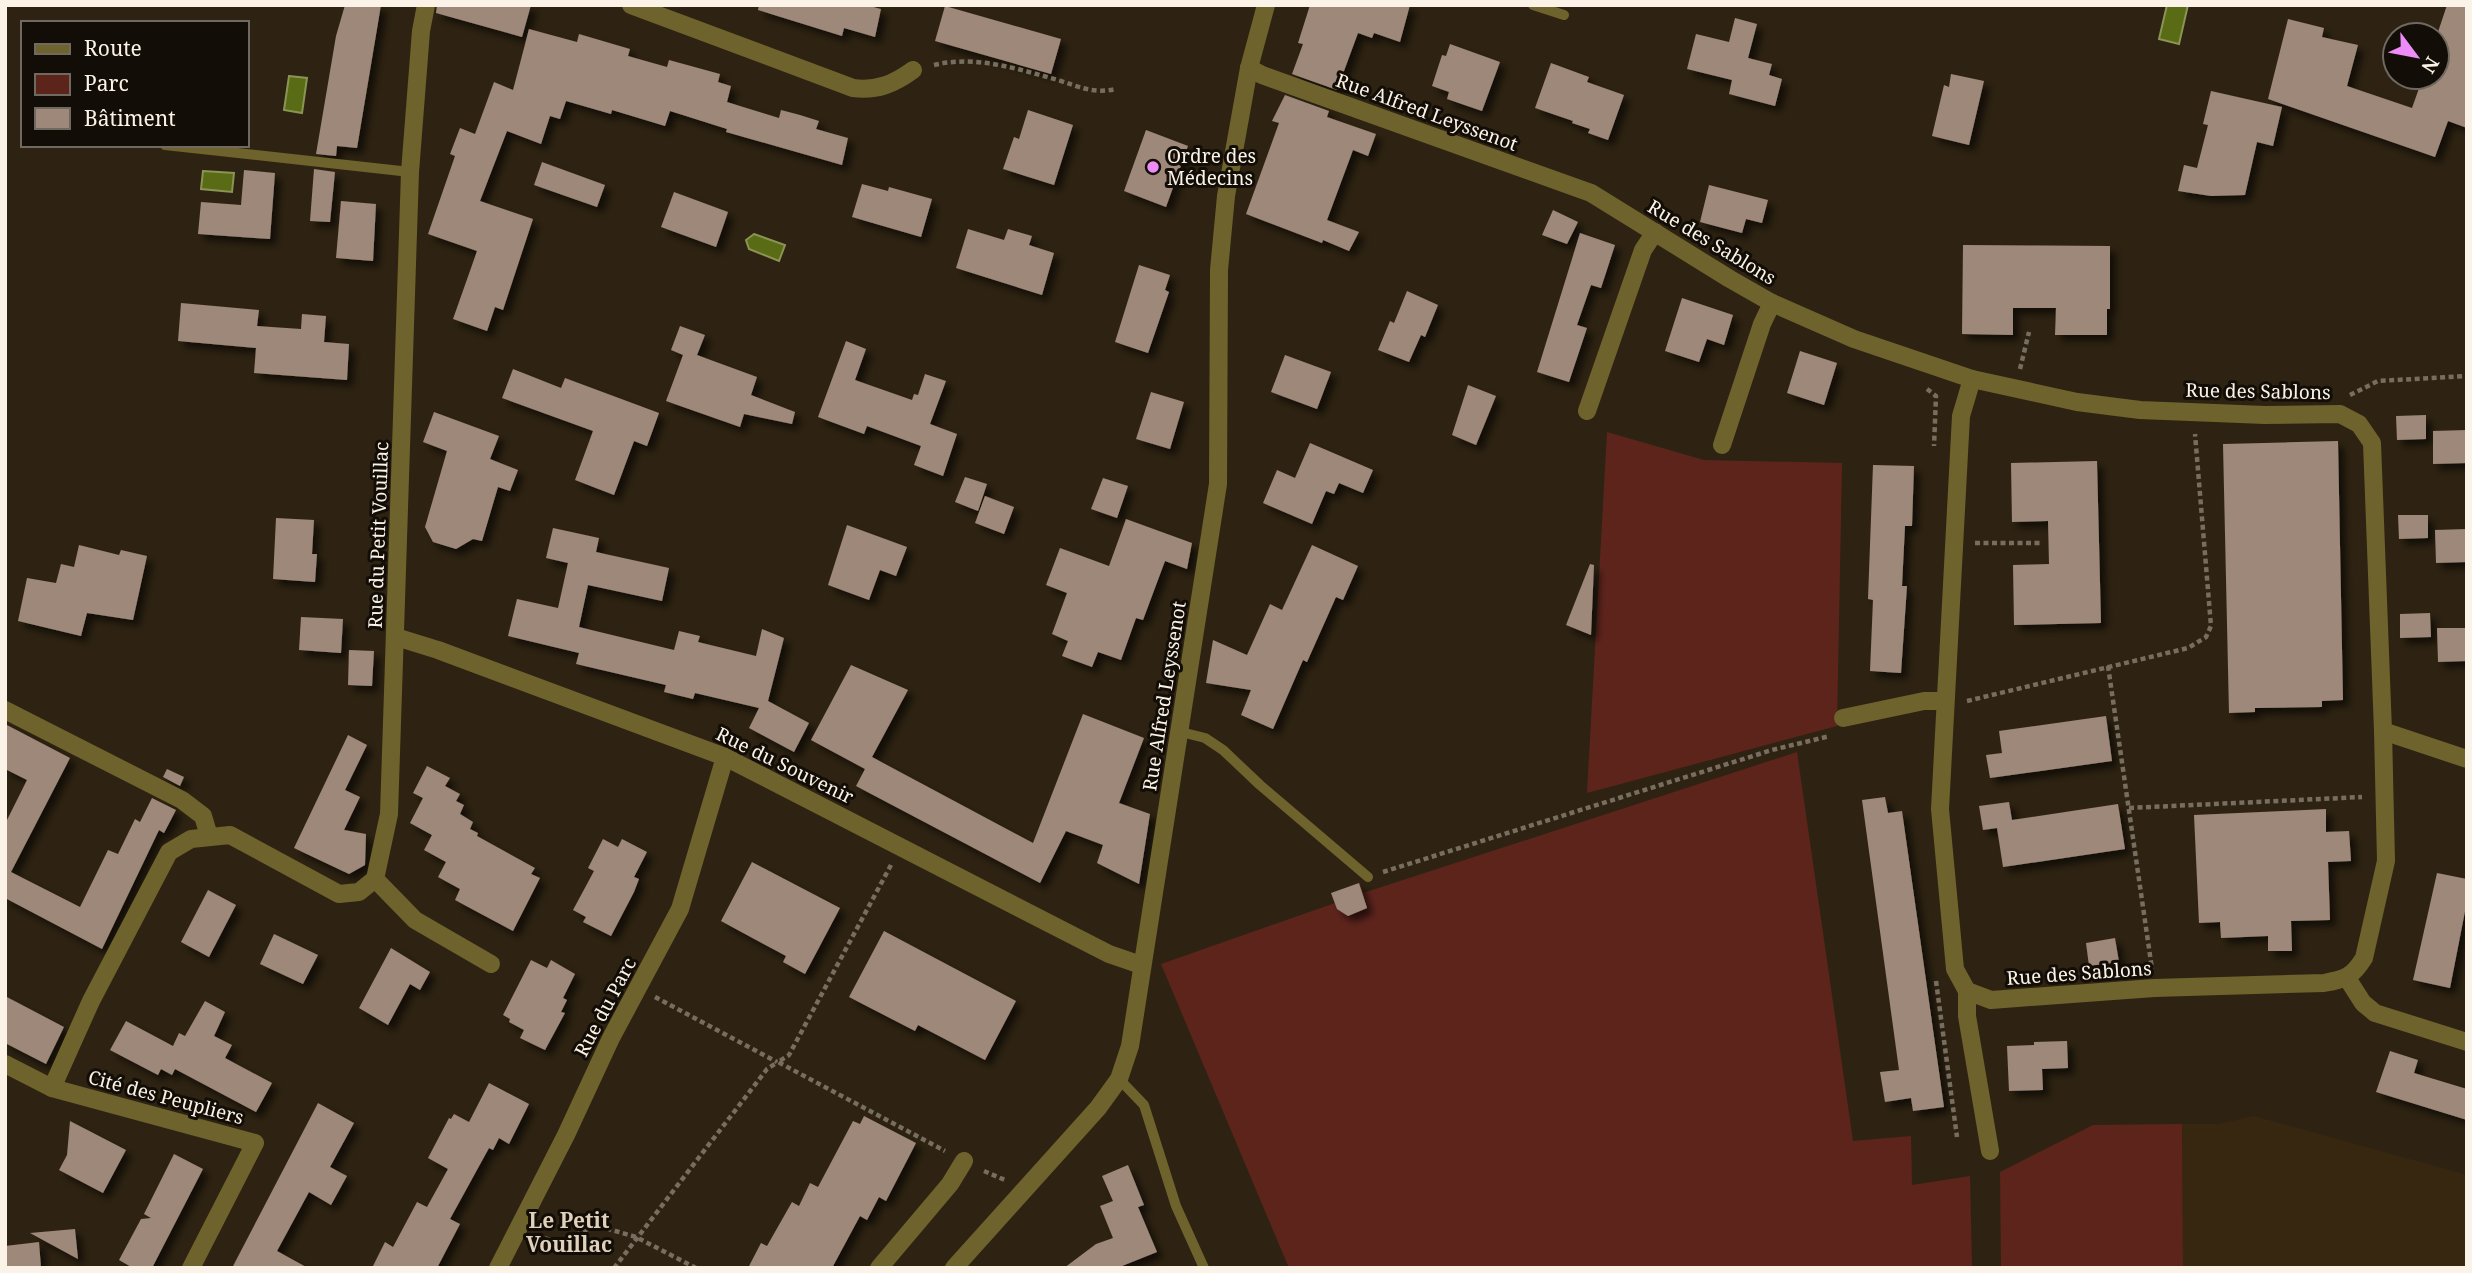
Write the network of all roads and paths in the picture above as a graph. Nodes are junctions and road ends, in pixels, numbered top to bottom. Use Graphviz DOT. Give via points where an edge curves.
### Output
graph roads {
  1 [pos="426,5"];
  2 [pos="631,5"];
  3 [pos="1266,5"];
  4 [pos="1533,5"];
  5 [pos="1564,15"];
  6 [pos="1249,68"];
  7 [pos="913,70"];
  8 [pos="1116,89"];
  9 [pos="182,147"];
  10 [pos="410,172"];
  11 [pos="1591,193"];
  12 [pos="1655,232"];
  13 [pos="1772,303"];
  14 [pos="2029,332"];
  15 [pos="2467,376"];
  16 [pos="1972,379"];
  17 [pos="1924,386"];
  18 [pos="2014,388"];
  19 [pos="2348,396"];
  20 [pos="1587,411"];
  21 [pos="2193,412"];
  22 [pos="1722,445"];
  23 [pos="1934,451"];
  24 [pos="1954,542"];
  25 [pos="2040,543"];
  26 [pos="396,637"];
  27 [pos="2108,666"];
  28 [pos="1953,701"];
  29 [pos="5,710"];
  30 [pos="1843,718"];
  31 [pos="2383,732"];
  32 [pos="1181,733"];
  33 [pos="1835,735"];
  34 [pos="725,757"];
  35 [pos="2467,759"];
  36 [pos="2367,797"];
  37 [pos="2129,808"];
  38 [pos="209,836"];
  39 [pos="901,846"];
  40 [pos="1368,877"];
  41 [pos="376,879"];
  42 [pos="491,964"];
  43 [pos="1141,965"];
  44 [pos="2347,978"];
  45 [pos="2154,988"];
  46 [pos="639,989"];
  47 [pos="1967,991"];
  48 [pos="2467,1042"];
  49 [pos="778,1062"];
  50 [pos="5,1064"];
  51 [pos="1119,1079"];
  52 [pos="51,1088"];
  53 [pos="1990,1151"];
  54 [pos="964,1161"];
  55 [pos="1023,1193"];
  56 [pos="519,1228"];
  57 [pos="636,1237"];
  58 [pos="191,1268"];
  59 [pos="498,1268"];
  60 [pos="614,1268"];
  61 [pos="696,1268"];
  62 [pos="878,1268"];
  63 [pos="954,1268"];
  64 [pos="1204,1268"];
  1 -- 10 [label="street, Rue du Petit Vouillac"];
  2 -- 7 [label="street" via="853,88 887,86"];
  3 -- 6 [label="street, Rue Alfred Leyssenot"];
  4 -- 5 [label="lane"];
  6 -- 11 [label="street, Rue Alfred Leyssenot"];
  6 -- 32 [label="street, Rue Alfred Leyssenot" via="1226,196 1219,270 1218,484"];
  7 -- 8 [label="path" via="944,62 978,61 1100,92"];
  9 -- 10 [label="lane"];
  10 -- 26 [label="street, Rue du Petit Vouillac"];
  11 -- 12 [label="street, Rue des Sablons"];
  12 -- 13 [label="street, Rue des Sablons"];
  12 -- 20 [label="street" via="1643,250"];
  13 -- 16 [label="street, Rue des Sablons" via="1854,339"];
  13 -- 22 [label="street"];
  14 -- 18 [label="path"];
  15 -- 19 [label="path" via="2378,381"];
  16 -- 18 [label="street, Rue des Sablons"];
  16 -- 24 [label="street" via="1961,416"];
  17 -- 23 [label="path" via="1936,396"];
  18 -- 21 [label="street, Rue des Sablons" via="2102,405"];
  21 -- 27 [label="path" via="2211,625 2206,637 2188,648"];
  21 -- 31 [label="street, Rue des Sablons" via="2340,414 2359,425 2372,443"];
  24 -- 25 [label="path"];
  24 -- 28 [label="street"];
  26 -- 34 [label="street, Rue du Souvenir"];
  26 -- 41 [label="street, Rue du Petit Vouillac" via="389,814"];
  27 -- 28 [label="path"];
  27 -- 37 [label="path"];
  28 -- 30 [label="street" via="1924,701"];
  28 -- 47 [label="street" via="1940,809 1955,969"];
  29 -- 38 [label="street" via="182,800 203,816"];
  31 -- 35 [label="street"];
  31 -- 44 [label="street, Rue des Sablons" via="2386,861 2364,958"];
  32 -- 40 [label="lane" via="1205,738 1223,750"];
  32 -- 43 [label="street, Rue Alfred Leyssenot"];
  33 -- 40 [label="path" via="1772,750"];
  34 -- 39 [label="street, Rue du Souvenir"];
  34 -- 46 [label="street, Rue du Parc" via="680,909"];
  36 -- 37 [label="path"];
  37 -- 45 [label="path"];
  38 -- 41 [label="street" via="230,835 339,894 359,892"];
  38 -- 52 [label="street" via="191,839 169,852"];
  39 -- 43 [label="street, Rue du Souvenir" via="1109,954"];
  39 -- 49 [label="path" via="789,1055"];
  41 -- 42 [label="street" via="415,920"];
  43 -- 51 [label="street, Rue Alfred Leyssenot" via="1130,1046"];
  44 -- 45 [label="street, Rue des Sablons" via="2324,983"];
  44 -- 48 [label="street" via="2375,1013"];
  45 -- 47 [label="street, Rue des Sablons" via="1991,1000"];
  46 -- 49 [label="path"];
  46 -- 56 [label="street, Rue du Parc"];
  47 -- 53 [label="street" via="1967,1016"];
  49 -- 54 [label="path"];
  49 -- 57 [label="path" via="767,1069"];
  50 -- 52 [label="street"];
  51 -- 55 [label="street, Rue Alfred Leyssenot"];
  51 -- 64 [label="lane" via="1144,1105 1177,1206"];
  52 -- 58 [label="street, Cité des Peupliers" via="256,1143"];
  54 -- 55 [label="path"];
  54 -- 62 [label="street"];
  55 -- 63 [label="street, Rue Alfred Leyssenot"];
  56 -- 57 [label="path" via="560,1244 595,1225"];
  56 -- 59 [label="street, Rue du Parc"];
  57 -- 60 [label="path"];
  57 -- 61 [label="path"];
}
